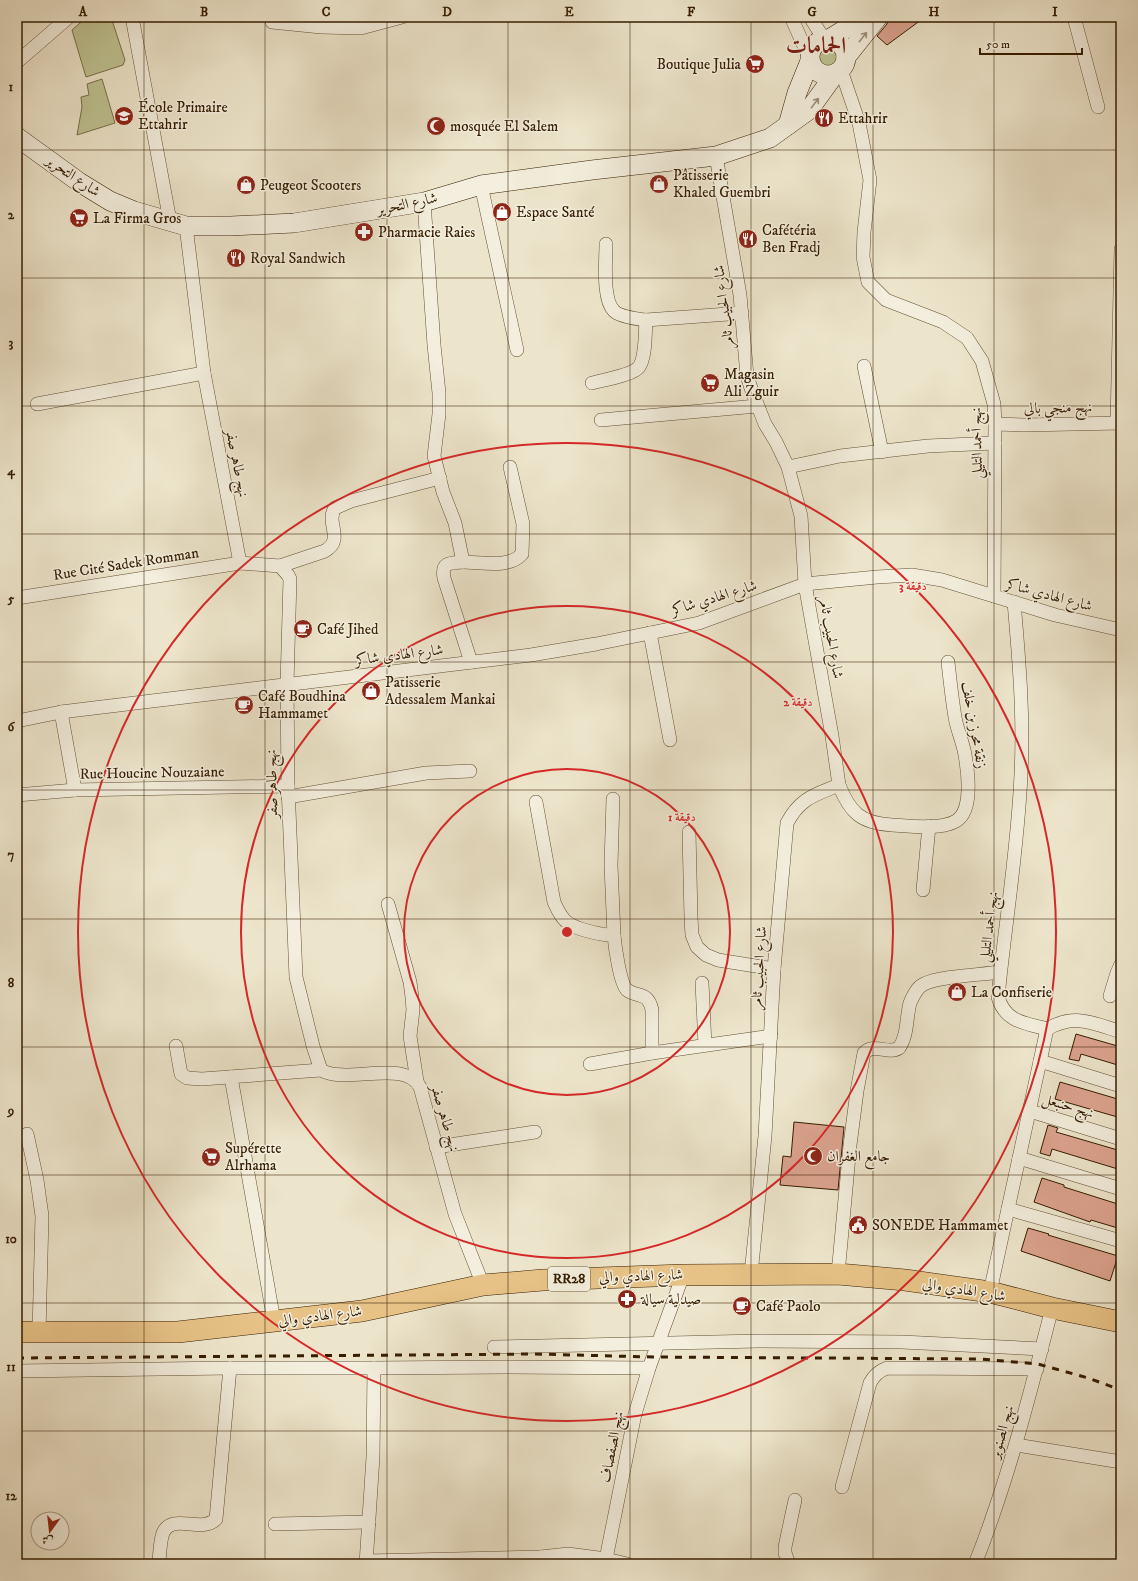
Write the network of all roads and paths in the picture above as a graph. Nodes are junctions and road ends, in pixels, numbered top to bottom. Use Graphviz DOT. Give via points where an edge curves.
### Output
graph roads {
  1 [pos="69,17"];
  2 [pos="132,17"];
  3 [pos="402,17"];
  4 [pos="791,17"];
  5 [pos="810,17"];
  6 [pos="865,17"];
  7 [pos="878,17"];
  8 [pos="1074,17"];
  9 [pos="272,22"];
  10 [pos="826,39"];
  11 [pos="809,59"];
  12 [pos="17,62"];
  13 [pos="840,67"];
  14 [pos="1098,107"];
  15 [pos="788,125"];
  16 [pos="17,137"];
  17 [pos="716,156"];
  18 [pos="481,185"];
  19 [pos="424,202"];
  20 [pos="178,223"];
  21 [pos="606,244"];
  22 [pos="1121,249"];
  23 [pos="742,313"];
  24 [pos="646,320"];
  25 [pos="517,350"];
  26 [pos="864,366"];
  27 [pos="204,373"];
  28 [pos="592,383"];
  29 [pos="37,404"];
  30 [pos="757,406"];
  31 [pos="601,420"];
  32 [pos="1119,423"];
  33 [pos="995,424"];
  34 [pos="995,442"];
  35 [pos="882,452"];
  36 [pos="510,467"];
  37 [pos="788,467"];
  38 [pos="440,478"];
  39 [pos="463,562"];
  40 [pos="240,563"];
  41 [pos="280,566"];
  42 [pos="804,584"];
  43 [pos="994,596"];
  44 [pos="17,598"];
  45 [pos="1014,602"];
  46 [pos="1121,630"];
  47 [pos="650,633"];
  48 [pos="471,662"];
  49 [pos="948,662"];
  50 [pos="287,684"];
  51 [pos="61,712"];
  52 [pos="17,721"];
  53 [pos="670,740"];
  54 [pos="470,771"];
  55 [pos="839,785"];
  56 [pos="76,790"];
  57 [pos="288,792"];
  58 [pos="17,796"];
  59 [pos="613,799"];
  60 [pos="536,802"];
  61 [pos="929,826"];
  62 [pos="689,832"];
  63 [pos="923,890"];
  64 [pos="388,904"];
  65 [pos="614,936"];
  66 [pos="1121,964"];
  67 [pos="774,969"];
  68 [pos="1000,972"];
  69 [pos="702,983"];
  70 [pos="1110,996"];
  71 [pos="1047,1029"];
  72 [pos="1121,1032"];
  73 [pos="771,1036"];
  74 [pos="705,1045"];
  75 [pos="176,1046"];
  76 [pos="652,1053"];
  77 [pos="1040,1061"];
  78 [pos="590,1064"];
  79 [pos="321,1070"];
  80 [pos="231,1077"];
  81 [pos="417,1080"];
  82 [pos="1121,1086"];
  83 [pos="1030,1111"];
  84 [pos="535,1132"];
  85 [pos="27,1134"];
  86 [pos="1121,1139"];
  87 [pos="436,1147"];
  88 [pos="1019,1158"];
  89 [pos="1121,1189"];
  90 [pos="1008,1209"];
  91 [pos="1121,1241"];
  92 [pos="751,1274"];
  93 [pos="838,1274"];
  94 [pos="683,1275"];
  95 [pos="483,1286"];
  96 [pos="990,1292"];
  97 [pos="1052,1308"];
  98 [pos="274,1321"];
  99 [pos="1121,1322"];
  100 [pos="17,1332"];
  101 [pos="39,1333"];
  102 [pos="658,1344"];
  103 [pos="494,1347"];
  104 [pos="1042,1349"];
  105 [pos="230,1368"];
  106 [pos="374,1368"];
  107 [pos="649,1368"];
  108 [pos="1037,1369"];
  109 [pos="17,1371"];
  110 [pos="1016,1445"];
  111 [pos="1121,1462"];
  112 [pos="842,1487"];
  113 [pos="795,1500"];
  114 [pos="369,1522"];
  115 [pos="275,1524"];
  116 [pos="606,1559"];
  117 [pos="159,1560"];
  118 [pos="541,1560"];
  119 [pos="366,1563"];
  120 [pos="628,1564"];
  121 [pos="789,1564"];
  122 [pos="975,1564"];
  1 -- 12 [label="street"];
  2 -- 20 [label="street, نهج طاهر صفر"];
  3 -- 9 [label="street" via="361,28"];
  4 -- 11 [label="street"];
  5 -- 10 [label="street"];
  6 -- 10 [label="street"];
  13 -- 7 [label="street, شارع التحرير, one-way"];
  8 -- 14 [label="street"];
  10 -- 11 [label="street" via="818,41 813,46"];
  10 -- 13 [label="street" via="836,40 844,50"];
  11 -- 13 [label="street" via="812,67 822,74"];
  11 -- 15 [label="street"];
  15 -- 13 [label="street, شارع التحرير, one-way" via="809,110"];
  13 -- 33 [label="street, نهج أحمد التليلي" via="859,123 870,180 863,257 868,282 886,300 943,322 967,338 982,361 994,404"];
  15 -- 17 [label="street, شارع التحرير" via="770,138"];
  16 -- 20 [label="street, شارع التحرير" via="110,201 134,211"];
  17 -- 18 [label="street, شارع التحرير"];
  17 -- 23 [label="street, شارع الحبيب ثامر"];
  18 -- 19 [label="street, شارع التحرير"];
  18 -- 25 [label="street"];
  19 -- 20 [label="street, شارع التحرير" via="294,223 231,226"];
  19 -- 38 [label="street" via="440,393 434,452"];
  20 -- 27 [label="street, نهج طاهر صفر"];
  21 -- 24 [label="street" via="606,297 614,311 631,318"];
  22 -- 32 [label="street"];
  23 -- 24 [label="street"];
  23 -- 30 [label="street, شارع الحبيب ثامر" via="747,376"];
  24 -- 28 [label="street" via="642,358 638,367 631,372"];
  26 -- 35 [label="street"];
  27 -- 29 [label="street"];
  27 -- 40 [label="street, نهج طاهر صفر"];
  30 -- 31 [label="street"];
  30 -- 37 [label="street, شارع الحبيب ثامر"];
  32 -- 33 [label="street, نهج منجي بالي"];
  33 -- 34 [label="street, نهج أحمد التليلي"];
  34 -- 35 [label="street"];
  34 -- 43 [label="street, نهج أحمد التليلي"];
  35 -- 37 [label="street" via="840,456"];
  36 -- 39 [label="street" via="523,524 522,554 514,560 504,562"];
  37 -- 42 [label="street, شارع الحبيب ثامر" via="801,516"];
  38 -- 39 [label="street" via="455,523"];
  38 -- 41 [label="street" via="351,501 335,508 332,516 334,538 330,548"];
  39 -- 48 [label="street" via="448,564 442,571"];
  40 -- 41 [label="street"];
  40 -- 44 [label="street, Rue Cité Sadek Romman"];
  41 -- 50 [label="street, نهج طاهر صفر" via="290,579"];
  42 -- 43 [label="street, شارع الهادي شاكر" via="912,575 942,580"];
  42 -- 47 [label="street, شارع الهادي شاكر" via="699,622"];
  42 -- 55 [label="street, شارع الحبيب ثامر"];
  43 -- 45 [label="street, شارع الهادي شاكر"];
  45 -- 46 [label="street, شارع الهادي شاكر" via="1055,615"];
  45 -- 68 [label="street, نهج أحمد التليلي" via="1021,688 1021,774"];
  47 -- 48 [label="street, شارع الهادي شاكر" via="531,655"];
  47 -- 53 [label="street"];
  48 -- 50 [label="street, شارع الهادي شاكر"];
  49 -- 61 [label="street, زنقة محرز بن خلف" via="955,718 965,755 967,799 961,817 956,821"];
  50 -- 51 [label="street, شارع الهادي شاكر"];
  50 -- 57 [label="street, نهج طاهر صفر"];
  51 -- 52 [label="street, شارع الهادي شاكر"];
  51 -- 56 [label="street"];
  54 -- 57 [label="street, Rue Houcine Nouzaiane" via="426,773"];
  55 -- 61 [label="street, زنقة محرز بن خلف" via="854,813 868,821 884,825"];
  55 -- 67 [label="street, شارع الحبيب ثامر" via="799,804 787,823"];
  56 -- 57 [label="street, Rue Houcine Nouzaiane"];
  56 -- 58 [label="street, Rue Houcine Nouzaiane"];
  57 -- 79 [label="street, نهج طاهر صفر" via="296,978"];
  59 -- 65 [label="street" via="610,865"];
  60 -- 65 [label="street" via="558,912 568,923"];
  61 -- 63 [label="street"];
  62 -- 67 [label="street" via="692,935 697,947 706,955 718,960"];
  64 -- 81 [label="street" via="410,982 413,1010 410,1036"];
  65 -- 76 [label="street" via="616,958 624,985 627,990 642,995 651,1003"];
  66 -- 70 [label="street"];
  67 -- 73 [label="street, شارع الحبيب ثامر"];
  68 -- 71 [label="street, نهج أحمد التليلي" via="998,997 1004,1013 1012,1019"];
  68 -- 93 [label="street" via="924,984 918,988 910,1004 904,1037 899,1048 891,1051 872,1048 864,1053 850,1145"];
  69 -- 74 [label="street"];
  71 -- 72 [label="street" via="1061,1022 1074,1020"];
  71 -- 77 [label="street"];
  73 -- 74 [label="street"];
  73 -- 92 [label="street, شارع الحبيب ثامر" via="765,1136"];
  74 -- 76 [label="street"];
  75 -- 80 [label="street" via="183,1077"];
  76 -- 78 [label="street"];
  77 -- 82 [label="street"];
  77 -- 83 [label="street"];
  79 -- 80 [label="street"];
  79 -- 81 [label="street, نهج طاهر صفر" via="330,1074 402,1074"];
  80 -- 98 [label="street"];
  81 -- 87 [label="street, نهج طاهر صفر"];
  83 -- 86 [label="street, نهج حنبعل"];
  83 -- 88 [label="street"];
  84 -- 87 [label="street"];
  85 -- 101 [label="street" via="42,1216"];
  87 -- 95 [label="street, نهج طاهر صفر" via="461,1232"];
  88 -- 89 [label="street"];
  88 -- 90 [label="street"];
  90 -- 91 [label="street"];
  90 -- 96 [label="street"];
  92 -- 93 [label="main road, شارع الهادي والي / RR28"];
  92 -- 94 [label="main road, شارع الهادي والي / RR28"];
  93 -- 96 [label="main road, شارع الهادي والي / RR28"];
  94 -- 95 [label="main road, شارع الهادي والي / RR28" via="543,1280"];
  94 -- 102 [label="street, نهج الصفصاف"];
  95 -- 98 [label="main road, شارع الهادي والي / RR28" via="362,1311"];
  96 -- 97 [label="main road, شارع الهادي والي / RR28"];
  97 -- 99 [label="main road, شارع الهادي والي / RR28"];
  97 -- 104 [label="street, نهج الصنوبر"];
  98 -- 101 [label="main road, شارع الهادي والي / RR28" via="178,1332"];
  100 -- 101 [label="main road, شارع الهادي والي / RR28"];
  102 -- 103 [label="street"];
  102 -- 104 [label="street" via="758,1341 902,1342"];
  102 -- 107 [label="street, نهج الصفصاف"];
  104 -- 108 [label="street, نهج الصنوبر"];
  105 -- 106 [label="street"];
  105 -- 109 [label="street"];
  105 -- 117 [label="street" via="216,1519 204,1525 170,1525 162,1536"];
  106 -- 107 [label="street"];
  106 -- 114 [label="street"];
  107 -- 116 [label="street, نهج الصفصاف" via="635,1414"];
  108 -- 110 [label="street, نهج الصنوبر"];
  108 -- 112 [label="street" via="887,1368 880,1371 870,1383"];
  110 -- 111 [label="street"];
  110 -- 122 [label="street, نهج الصنوبر" via="992,1521"];
  113 -- 121 [label="street" via="785,1547"];
  114 -- 115 [label="street"];
  114 -- 119 [label="street"];
  116 -- 118 [label="street" via="568,1554"];
  116 -- 120 [label="street"];
  118 -- 119 [label="street"];
}
